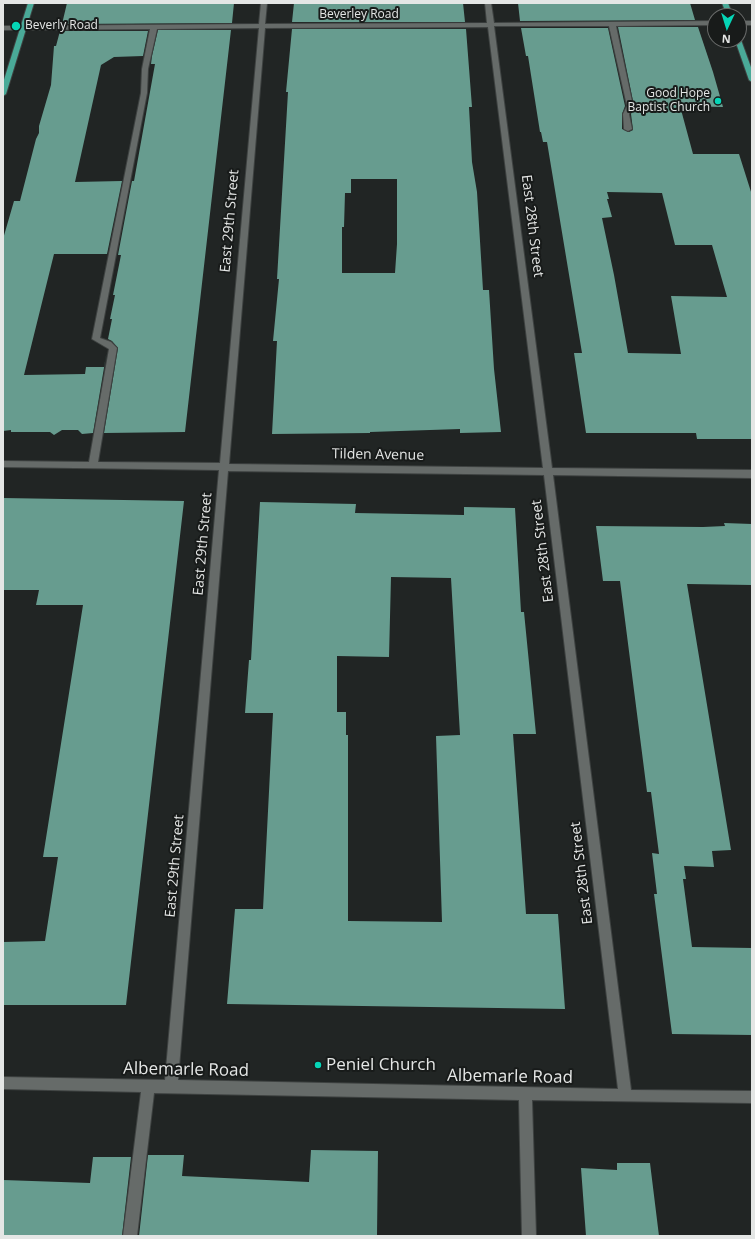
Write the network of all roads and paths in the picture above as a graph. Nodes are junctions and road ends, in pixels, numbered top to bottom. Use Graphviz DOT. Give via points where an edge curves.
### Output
graph roads {
  1 [pos="31,3"];
  2 [pos="264,3"];
  3 [pos="488,3"];
  4 [pos="707,23"];
  5 [pos="612,24"];
  6 [pos="491,25"];
  7 [pos="262,26"];
  8 [pos="154,27"];
  9 [pos="3,28"];
  10 [pos="24,28"];
  11 [pos="741,48"];
  12 [pos="752,80"];
  13 [pos="3,94"];
  14 [pos="628,129"];
  15 [pos="3,464"];
  16 [pos="93,465"];
  17 [pos="224,467"];
  18 [pos="548,472"];
  19 [pos="752,474"];
  20 [pos="3,1083"];
  21 [pos="148,1086"];
  22 [pos="171,1087"];
  23 [pos="525,1094"];
  24 [pos="625,1096"];
  25 [pos="752,1097"];
  26 [pos="130,1236"];
  27 [pos="529,1236"];
  1 -- 10 [label="main road"];
  2 -- 7 [label="street, East 29th Street"];
  3 -- 6 [label="street, East 28th Street"];
  4 -- 5 [label="street, Beverley Road"];
  5 -- 6 [label="street, Beverley Road"];
  5 -- 14 [label="street" via="630,106 626,114"];
  6 -- 7 [label="street, Beverley Road"];
  6 -- 18 [label="street, East 28th Street"];
  7 -- 8 [label="street, Beverley Road"];
  7 -- 17 [label="street, East 29th Street"];
  8 -- 10 [label="street, Beverley Road"];
  8 -- 16 [label="street" via="145,69 144,93 96,339 113,348"];
  9 -- 10 [label="street, Beverley Road"];
  10 -- 13 [label="main road"];
  11 -- 12 [label="main road"];
  15 -- 16 [label="street, Tilden Avenue"];
  16 -- 17 [label="street, Tilden Avenue"];
  17 -- 18 [label="street, Tilden Avenue"];
  17 -- 22 [label="street, East 29th Street"];
  18 -- 19 [label="street, Tilden Avenue"];
  18 -- 24 [label="street, East 28th Street"];
  20 -- 21 [label="street, Albemarle Road"];
  21 -- 22 [label="street, Albemarle Road"];
  21 -- 26 [label="street"];
  22 -- 23 [label="street, Albemarle Road"];
  23 -- 24 [label="street, Albemarle Road"];
  23 -- 27 [label="street"];
  24 -- 25 [label="street, Albemarle Road"];
}
